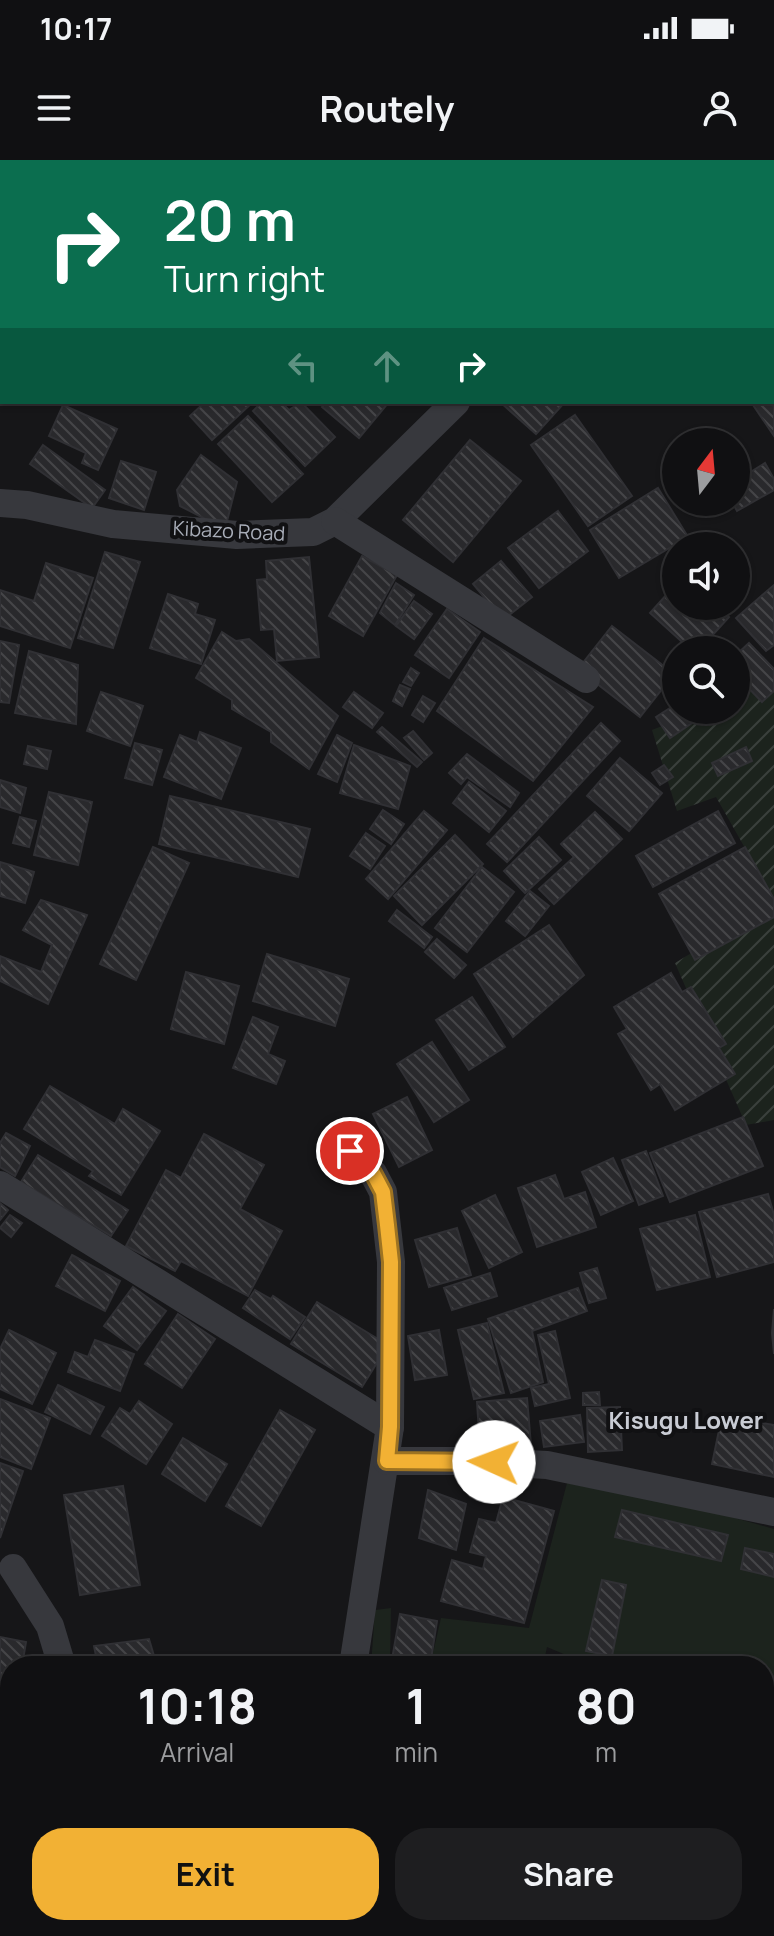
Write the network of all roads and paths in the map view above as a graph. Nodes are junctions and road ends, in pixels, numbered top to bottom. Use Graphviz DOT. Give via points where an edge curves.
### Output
graph roads {
  1 [pos="453,404"];
  2 [pos="0,503"];
  3 [pos="335,521"];
  4 [pos="586,679"];
  5 [pos="350,1151"];
  6 [pos="0,1185"];
  7 [pos="390,1427"];
  8 [pos="387,1461"];
  9 [pos="774,1512"];
  10 [pos="13,1568"];
  11 [pos="59,1656"];
  12 [pos="355,1656"];
  1 -- 3 [label="street, Kibazo Road"];
  2 -- 3 [label="street, Kibazo Road" via="113,524 237,535 313,532"];
  3 -- 4 [label="street"];
  5 -- 7 [label="street" via="373,1173 383,1192 391,1262"];
  6 -- 7 [label="street"];
  7 -- 8 [label="street"];
  8 -- 9 [label="street" via="547,1465"];
  8 -- 12 [label="street"];
  10 -- 11 [label="street" via="50,1626"];
}
